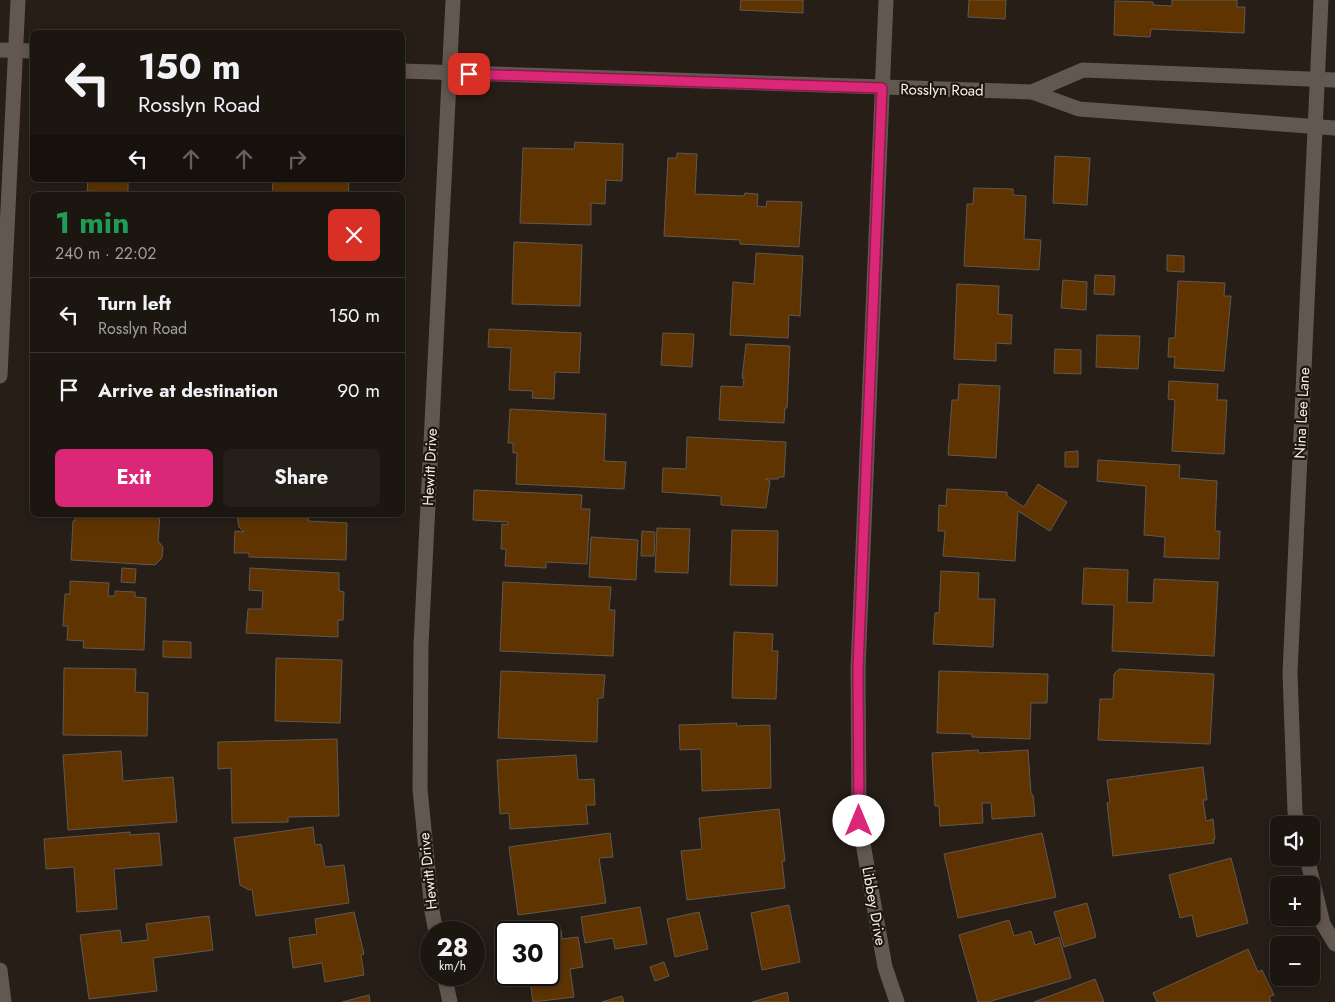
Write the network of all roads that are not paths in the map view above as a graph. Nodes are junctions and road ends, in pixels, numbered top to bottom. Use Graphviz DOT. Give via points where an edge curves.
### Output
graph roads {
  1 [pos="18,0"];
  2 [pos="453,0"];
  3 [pos="886,0"];
  4 [pos="1321,0"];
  5 [pos="0,50"];
  6 [pos="15,50"];
  7 [pos="30,51"];
  8 [pos="405,71"];
  9 [pos="449,74"];
  10 [pos="1317,79"];
  11 [pos="1335,80"];
  12 [pos="882,88"];
  13 [pos="1032,92"];
  14 [pos="1314,127"];
  15 [pos="1335,128"];
  16 [pos="0,376"];
  17 [pos="1296,816"];
  18 [pos="1308,866"];
  19 [pos="434,921"];
  20 [pos="1335,944"];
  21 [pos="0,970"];
  22 [pos="446,986"];
  23 [pos="4,1002"];
  24 [pos="450,1002"];
  25 [pos="897,1002"];
  1 -- 6 [label="street"];
  2 -- 9 [label="street, Hewitt Drive"];
  3 -- 12 [label="street, Libbey Drive"];
  4 -- 10 [label="street, Nina Lee Lane"];
  5 -- 6 [label="street"];
  6 -- 7 [label="street"];
  6 -- 16 [label="street"];
  8 -- 9 [label="street, Rosslyn Road"];
  9 -- 12 [label="street, Rosslyn Road"];
  9 -- 19 [label="street, Hewitt Drive" via="421,645 420,789"];
  10 -- 11 [label="street, Rosslyn Road"];
  10 -- 13 [label="street, Rosslyn Road" via="1083,70"];
  10 -- 14 [label="street, Nina Lee Lane"];
  12 -- 13 [label="street, Rosslyn Road"];
  12 -- 25 [label="street, Libbey Drive" via="858,668 859,821 885,967"];
  13 -- 14 [label="street, Rosslyn Road" via="1079,109"];
  14 -- 15 [label="street, Rosslyn Road"];
  14 -- 17 [label="street, Nina Lee Lane" via="1290,673"];
  18 -- 20 [label="street" via="1323,924"];
  21 -- 23 [label="street"];
  22 -- 24 [label="street"];
}
